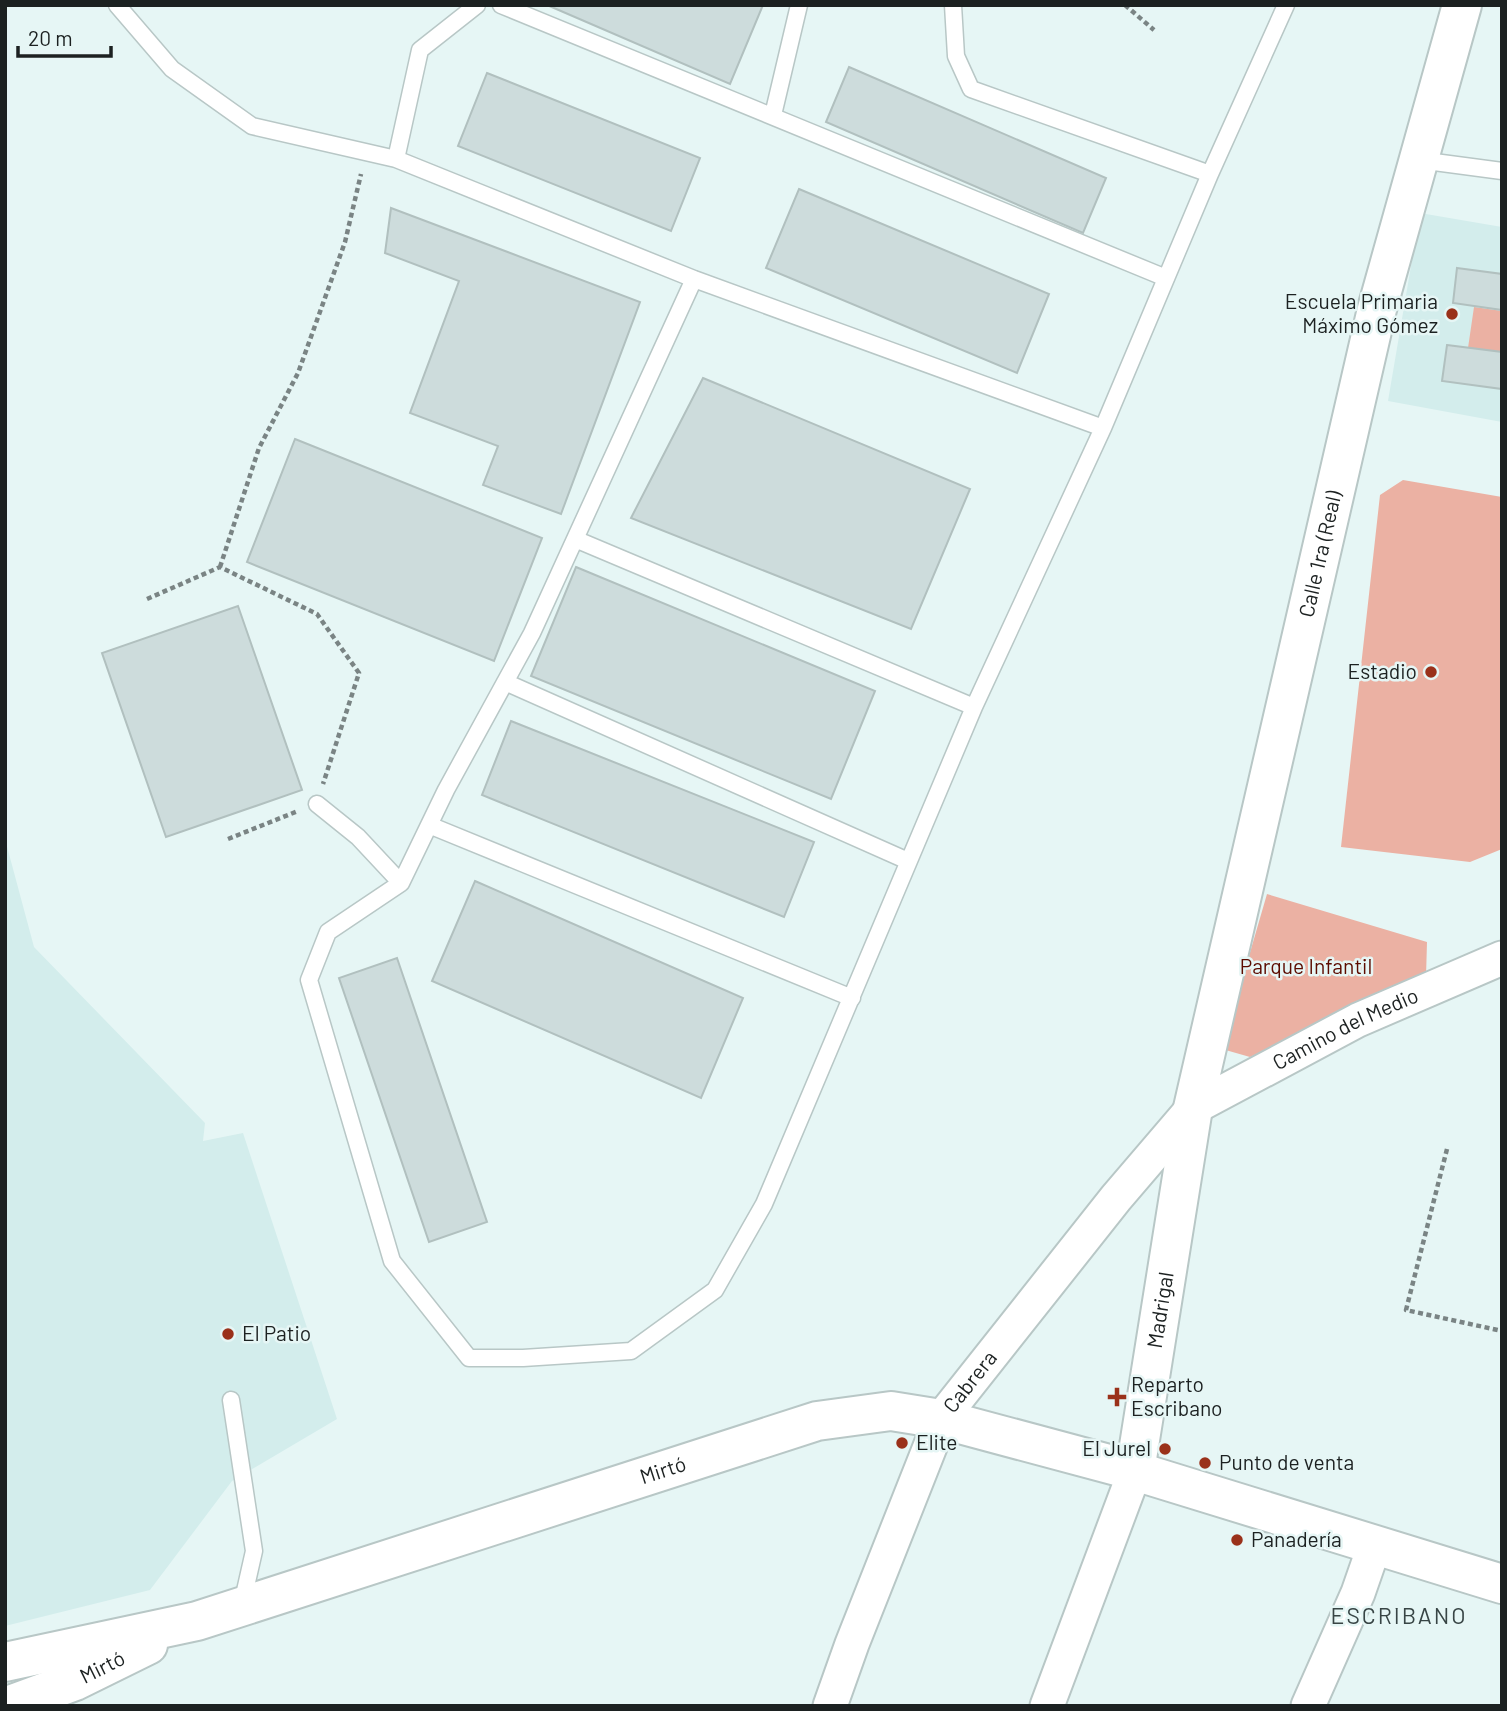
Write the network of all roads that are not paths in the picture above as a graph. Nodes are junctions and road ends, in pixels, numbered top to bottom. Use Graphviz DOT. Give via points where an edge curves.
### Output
graph roads {
  1 [pos="117,5"];
  2 [pos="477,5"];
  3 [pos="501,5"];
  4 [pos="799,5"];
  5 [pos="953,5"];
  6 [pos="1286,5"];
  7 [pos="1462,5"];
  8 [pos="773,115"];
  9 [pos="396,159"];
  10 [pos="1419,160"];
  11 [pos="1502,171"];
  12 [pos="1210,174"];
  13 [pos="1166,278"];
  14 [pos="694,279"];
  15 [pos="1102,428"];
  16 [pos="575,539"];
  17 [pos="505,682"];
  18 [pos="974,707"];
  19 [pos="317,804"];
  20 [pos="429,825"];
  21 [pos="908,861"];
  22 [pos="401,883"];
  23 [pos="1502,958"];
  24 [pos="852,998"];
  25 [pos="1193,1108"];
  26 [pos="231,1400"];
  27 [pos="941,1419"];
  28 [pos="1135,1471"];
  29 [pos="1375,1544"];
  30 [pos="1502,1584"];
  31 [pos="242,1606"];
  32 [pos="197,1621"];
  33 [pos="5,1662"];
  34 [pos="6,1706"];
  35 [pos="830,1706"];
  36 [pos="1047,1706"];
  37 [pos="1308,1706"];
  1 -- 9 [label="lane" via="172,69 252,126"];
  2 -- 9 [label="lane" via="420,50"];
  3 -- 8 [label="lane"];
  4 -- 8 [label="lane"];
  5 -- 12 [label="lane" via="957,55 971,89"];
  6 -- 12 [label="lane"];
  7 -- 10 [label="street, Calle 1ra (Real)"];
  8 -- 13 [label="lane"];
  9 -- 14 [label="lane"];
  10 -- 11 [label="lane"];
  10 -- 25 [label="street, Calle 1ra (Real)" via="1377,309"];
  12 -- 13 [label="lane"];
  13 -- 15 [label="lane"];
  14 -- 15 [label="lane"];
  14 -- 16 [label="lane"];
  15 -- 18 [label="lane"];
  16 -- 17 [label="lane"];
  16 -- 18 [label="lane"];
  17 -- 20 [label="lane"];
  17 -- 21 [label="lane"];
  18 -- 21 [label="lane"];
  19 -- 22 [label="lane" via="358,836"];
  20 -- 22 [label="lane"];
  20 -- 24 [label="lane"];
  21 -- 24 [label="lane"];
  22 -- 24 [label="lane" via="328,932 309,980 392,1261 469,1358 631,1351 715,1290 764,1204"];
  23 -- 25 [label="street, Camino del Medio" via="1358,1020"];
  25 -- 27 [label="street, Cabrera"];
  25 -- 28 [label="street, Madrigal"];
  26 -- 31 [label="lane" via="254,1551"];
  27 -- 28 [label="street, Mirtó"];
  27 -- 31 [label="street, Mirtó" via="891,1411 817,1421"];
  27 -- 35 [label="street, Cabrera"];
  28 -- 29 [label="street, Mirtó"];
  28 -- 36 [label="street, Madrigal"];
  29 -- 30 [label="street, Mirtó"];
  29 -- 37 [label="street"];
  31 -- 32 [label="street, Mirtó"];
  32 -- 33 [label="street, Mirtó"];
  32 -- 34 [label="street, Mirtó" via="75,1681"];
}
